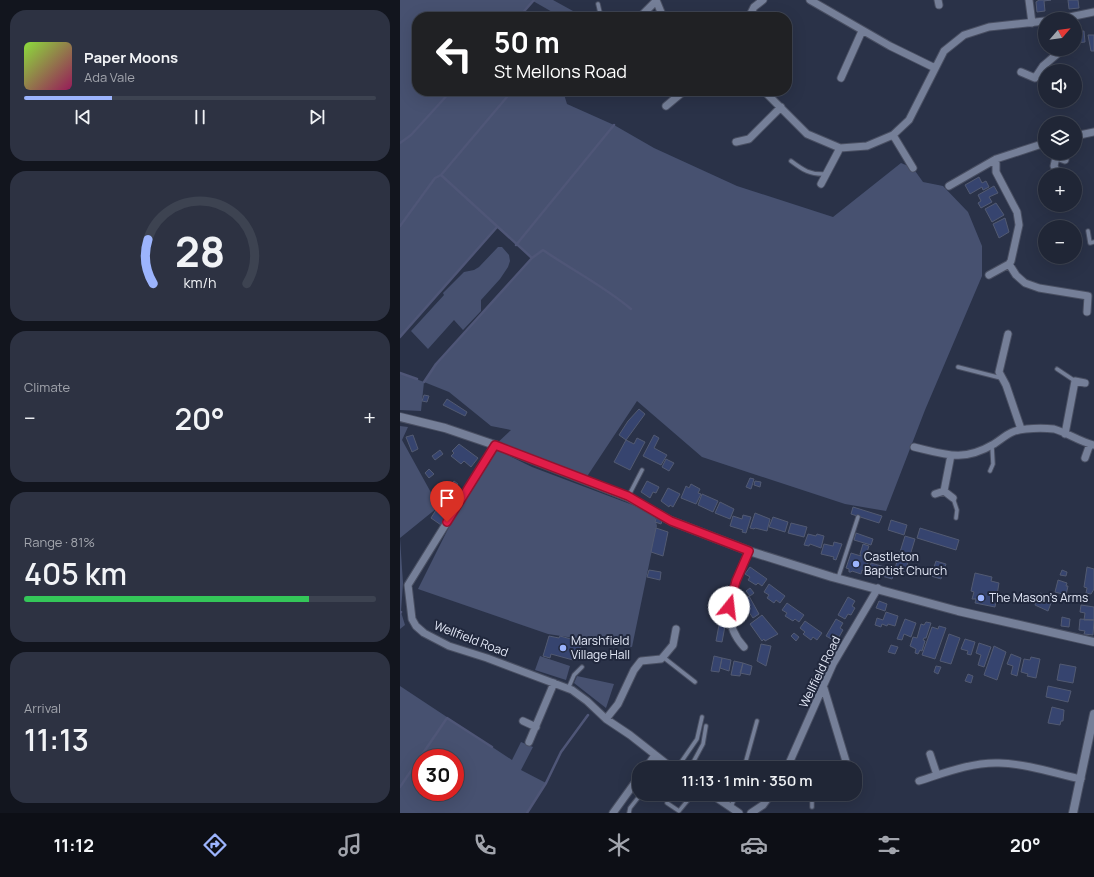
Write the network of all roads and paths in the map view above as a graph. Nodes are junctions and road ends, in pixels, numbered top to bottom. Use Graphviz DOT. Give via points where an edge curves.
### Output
graph roads {
  1 [pos="656,0"];
  2 [pos="763,0"];
  3 [pos="810,0"];
  4 [pos="1030,0"];
  5 [pos="598,4"];
  6 [pos="600,12"];
  7 [pos="645,12"];
  8 [pos="661,12"];
  9 [pos="752,12"];
  10 [pos="1094,12"];
  11 [pos="1082,15"];
  12 [pos="1038,22"];
  13 [pos="1032,23"];
  14 [pos="862,31"];
  15 [pos="1055,56"];
  16 [pos="935,68"];
  17 [pos="1021,72"];
  18 [pos="841,78"];
  19 [pos="678,96"];
  20 [pos="769,96"];
  21 [pos="666,106"];
  22 [pos="781,107"];
  23 [pos="1094,132"];
  24 [pos="893,135"];
  25 [pos="1082,135"];
  26 [pos="736,142"];
  27 [pos="1038,145"];
  28 [pos="840,148"];
  29 [pos="996,159"];
  30 [pos="791,161"];
  31 [pos="913,168"];
  32 [pos="827,174"];
  33 [pos="821,184"];
  34 [pos="949,186"];
  35 [pos="1088,230"];
  36 [pos="1094,242"];
  37 [pos="1009,264"];
  38 [pos="989,275"];
  39 [pos="1087,312"];
  40 [pos="1008,334"];
  41 [pos="958,367"];
  42 [pos="1057,368"];
  43 [pos="1002,379"];
  44 [pos="1075,381"];
  45 [pos="1085,383"];
  46 [pos="400,417"];
  47 [pos="1021,429"];
  48 [pos="1065,434"];
  49 [pos="495,445"];
  50 [pos="992,445"];
  51 [pos="1092,445"];
  52 [pos="914,447"];
  53 [pos="951,456"];
  54 [pos="1085,458"];
  55 [pos="642,470"];
  56 [pos="990,471"];
  57 [pos="944,491"];
  58 [pos="935,494"];
  59 [pos="628,496"];
  60 [pos="953,498"];
  61 [pos="858,517"];
  62 [pos="956,518"];
  63 [pos="749,551"];
  64 [pos="838,578"];
  65 [pos="878,588"];
  66 [pos="676,630"];
  67 [pos="1094,642"];
  68 [pos="744,647"];
  69 [pos="663,657"];
  70 [pos="582,667"];
  71 [pos="695,682"];
  72 [pos="554,683"];
  73 [pos="823,685"];
  74 [pos="568,689"];
  75 [pos="1094,714"];
  76 [pos="702,717"];
  77 [pos="606,719"];
  78 [pos="523,721"];
  79 [pos="757,721"];
  80 [pos="706,726"];
  81 [pos="536,727"];
  82 [pos="530,742"];
  83 [pos="930,754"];
  84 [pos="655,755"];
  85 [pos="651,761"];
  86 [pos="662,761"];
  87 [pos="682,761"];
  88 [pos="694,761"];
  89 [pos="746,761"];
  90 [pos="789,761"];
  91 [pos="846,761"];
  92 [pos="937,775"];
  93 [pos="1081,780"];
  94 [pos="919,781"];
  95 [pos="632,787"];
  96 [pos="636,801"];
  97 [pos="687,801"];
  98 [pos="721,801"];
  99 [pos="733,801"];
  100 [pos="766,801"];
  101 [pos="812,801"];
  102 [pos="667,803"];
  103 [pos="730,807"];
  104 [pos="812,808"];
  105 [pos="613,813"];
  106 [pos="629,813"];
  107 [pos="739,813"];
  108 [pos="751,813"];
  109 [pos="1074,813"];
  1 -- 7 [label="street"];
  1 -- 8 [label="street"];
  2 -- 9 [label="street"];
  3 -- 14 [label="street"];
  4 -- 13 [label="street"];
  5 -- 6 [label="lane"];
  10 -- 11 [label="street"];
  12 -- 13 [label="street"];
  13 -- 16 [label="street" via="989,27 964,35 944,51"];
  14 -- 16 [label="street"];
  14 -- 18 [label="street"];
  15 -- 17 [label="street" via="1043,66 1035,78"];
  16 -- 24 [label="street" via="910,120"];
  19 -- 21 [label="street"];
  20 -- 22 [label="street"];
  22 -- 26 [label="street" via="749,139"];
  22 -- 28 [label="street" via="807,134"];
  23 -- 25 [label="street"];
  24 -- 28 [label="street" via="866,146"];
  24 -- 31 [label="street"];
  27 -- 29 [label="street"];
  28 -- 32 [label="street"];
  29 -- 34 [label="street"];
  29 -- 37 [label="street" via="996,172 1018,212 1019,225 1015,249"];
  30 -- 32 [label="lane" via="808,173"];
  32 -- 33 [label="street"];
  35 -- 36 [label="lane" via="1090,243"];
  37 -- 38 [label="street"];
  37 -- 39 [label="street" via="1016,275 1038,288 1088,296"];
  40 -- 43 [label="street" via="999,372"];
  41 -- 43 [label="lane"];
  42 -- 44 [label="lane"];
  43 -- 47 [label="street"];
  44 -- 45 [label="street"];
  44 -- 48 [label="street"];
  46 -- 49 [label="street" via="445,428"];
  47 -- 48 [label="street" via="1054,430"];
  47 -- 50 [label="street" via="1012,431"];
  48 -- 51 [label="street"];
  49 -- 59 [label="street"];
  49 -- 72 [label="street, Wellfield Road" via="408,585 410,610 416,626 424,634 449,646"];
  50 -- 53 [label="street" via="976,453"];
  50 -- 56 [label="lane" via="993,464"];
  51 -- 54 [label="street"];
  52 -- 53 [label="street"];
  53 -- 57 [label="street"];
  55 -- 59 [label="lane"];
  57 -- 58 [label="street"];
  57 -- 60 [label="street"];
  59 -- 63 [label="street" via="671,521"];
  60 -- 62 [label="lane" via="956,504"];
  61 -- 64 [label="lane"];
  63 -- 64 [label="street"];
  63 -- 68 [label="street" via="736,581 729,607 736,639"];
  64 -- 65 [label="street"];
  65 -- 67 [label="street" via="958,611"];
  65 -- 73 [label="street, Wellfield Road"];
  66 -- 69 [label="street" via="673,645"];
  69 -- 71 [label="lane"];
  69 -- 77 [label="street" via="642,661 634,670 618,704"];
  70 -- 74 [label="lane" via="574,675"];
  72 -- 74 [label="street, Wellfield Road"];
  72 -- 81 [label="street"];
  73 -- 90 [label="street, Wellfield Road"];
  73 -- 91 [label="street"];
  74 -- 77 [label="street, Wellfield Road" via="587,701"];
  75 -- 93 [label="street"];
  76 -- 87 [label="lane" via="697,738"];
  77 -- 84 [label="street, Wellfield Road"];
  78 -- 81 [label="street"];
  79 -- 89 [label="lane"];
  80 -- 88 [label="lane" via="703,744"];
  81 -- 82 [label="street"];
  83 -- 92 [label="street"];
  84 -- 85 [label="street"];
  84 -- 86 [label="street, Wellfield Road"];
  92 -- 93 [label="street" via="968,766 998,763 1028,766"];
  92 -- 94 [label="street"];
  93 -- 109 [label="street"];
  95 -- 105 [label="street"];
  96 -- 106 [label="lane"];
  97 -- 102 [label="lane" via="679,811"];
  98 -- 103 [label="street"];
  99 -- 103 [label="lane"];
  100 -- 108 [label="street"];
  101 -- 104 [label="lane"];
  103 -- 107 [label="street"];
}
